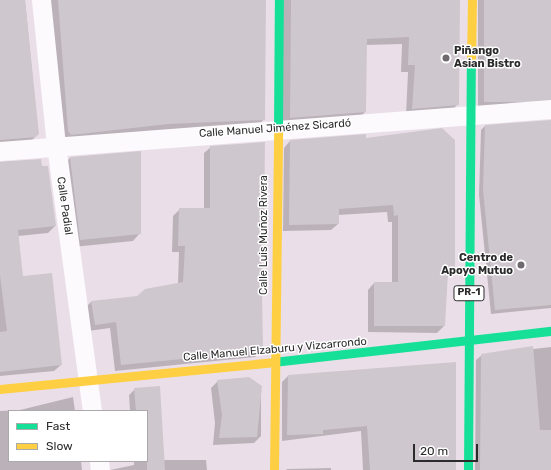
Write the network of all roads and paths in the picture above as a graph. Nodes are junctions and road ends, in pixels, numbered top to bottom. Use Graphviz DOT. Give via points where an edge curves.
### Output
graph roads {
  1 [pos="41,0"];
  2 [pos="279,0"];
  3 [pos="472,0"];
  4 [pos="551,109"];
  5 [pos="473,116"];
  6 [pos="275,129"];
  7 [pos="56,145"];
  8 [pos="0,151"];
  9 [pos="551,331"];
  10 [pos="468,343"];
  11 [pos="276,363"];
  12 [pos="88,379"];
  13 [pos="0,389"];
  14 [pos="92,410"];
  15 [pos="274,470"];
  16 [pos="468,470"];
  1 -- 7 [label="street, Calle Padial"];
  2 -- 6 [label="main road, Calle Luis Muñoz Rivera"];
  3 -- 5 [label="main road, PR-1"];
  4 -- 5 [label="street, Calle Manuel Jiménez Sicardó"];
  5 -- 6 [label="street, Calle Manuel Jiménez Sicardó"];
  5 -- 10 [label="main road, PR-1"];
  6 -- 7 [label="street, Calle Manuel Jiménez Sicardó"];
  6 -- 11 [label="main road, Calle Luis Muñoz Rivera"];
  7 -- 8 [label="street, Calle Manuel Jiménez Sicardó"];
  7 -- 12 [label="street, Calle Padial"];
  9 -- 10 [label="main road, Calle Manuel Elzaburu y Vizcarrondo"];
  10 -- 11 [label="main road, Calle Manuel Elzaburu y Vizcarrondo"];
  10 -- 16 [label="main road, PR-1"];
  11 -- 12 [label="main road, Calle Manuel Elzaburu y Vizcarrondo"];
  11 -- 15 [label="main road, Calle Luis Muñoz Rivera"];
  12 -- 13 [label="main road, Calle Manuel Elzaburu y Vizcarrondo"];
  12 -- 14 [label="street, Calle Padial"];
}
